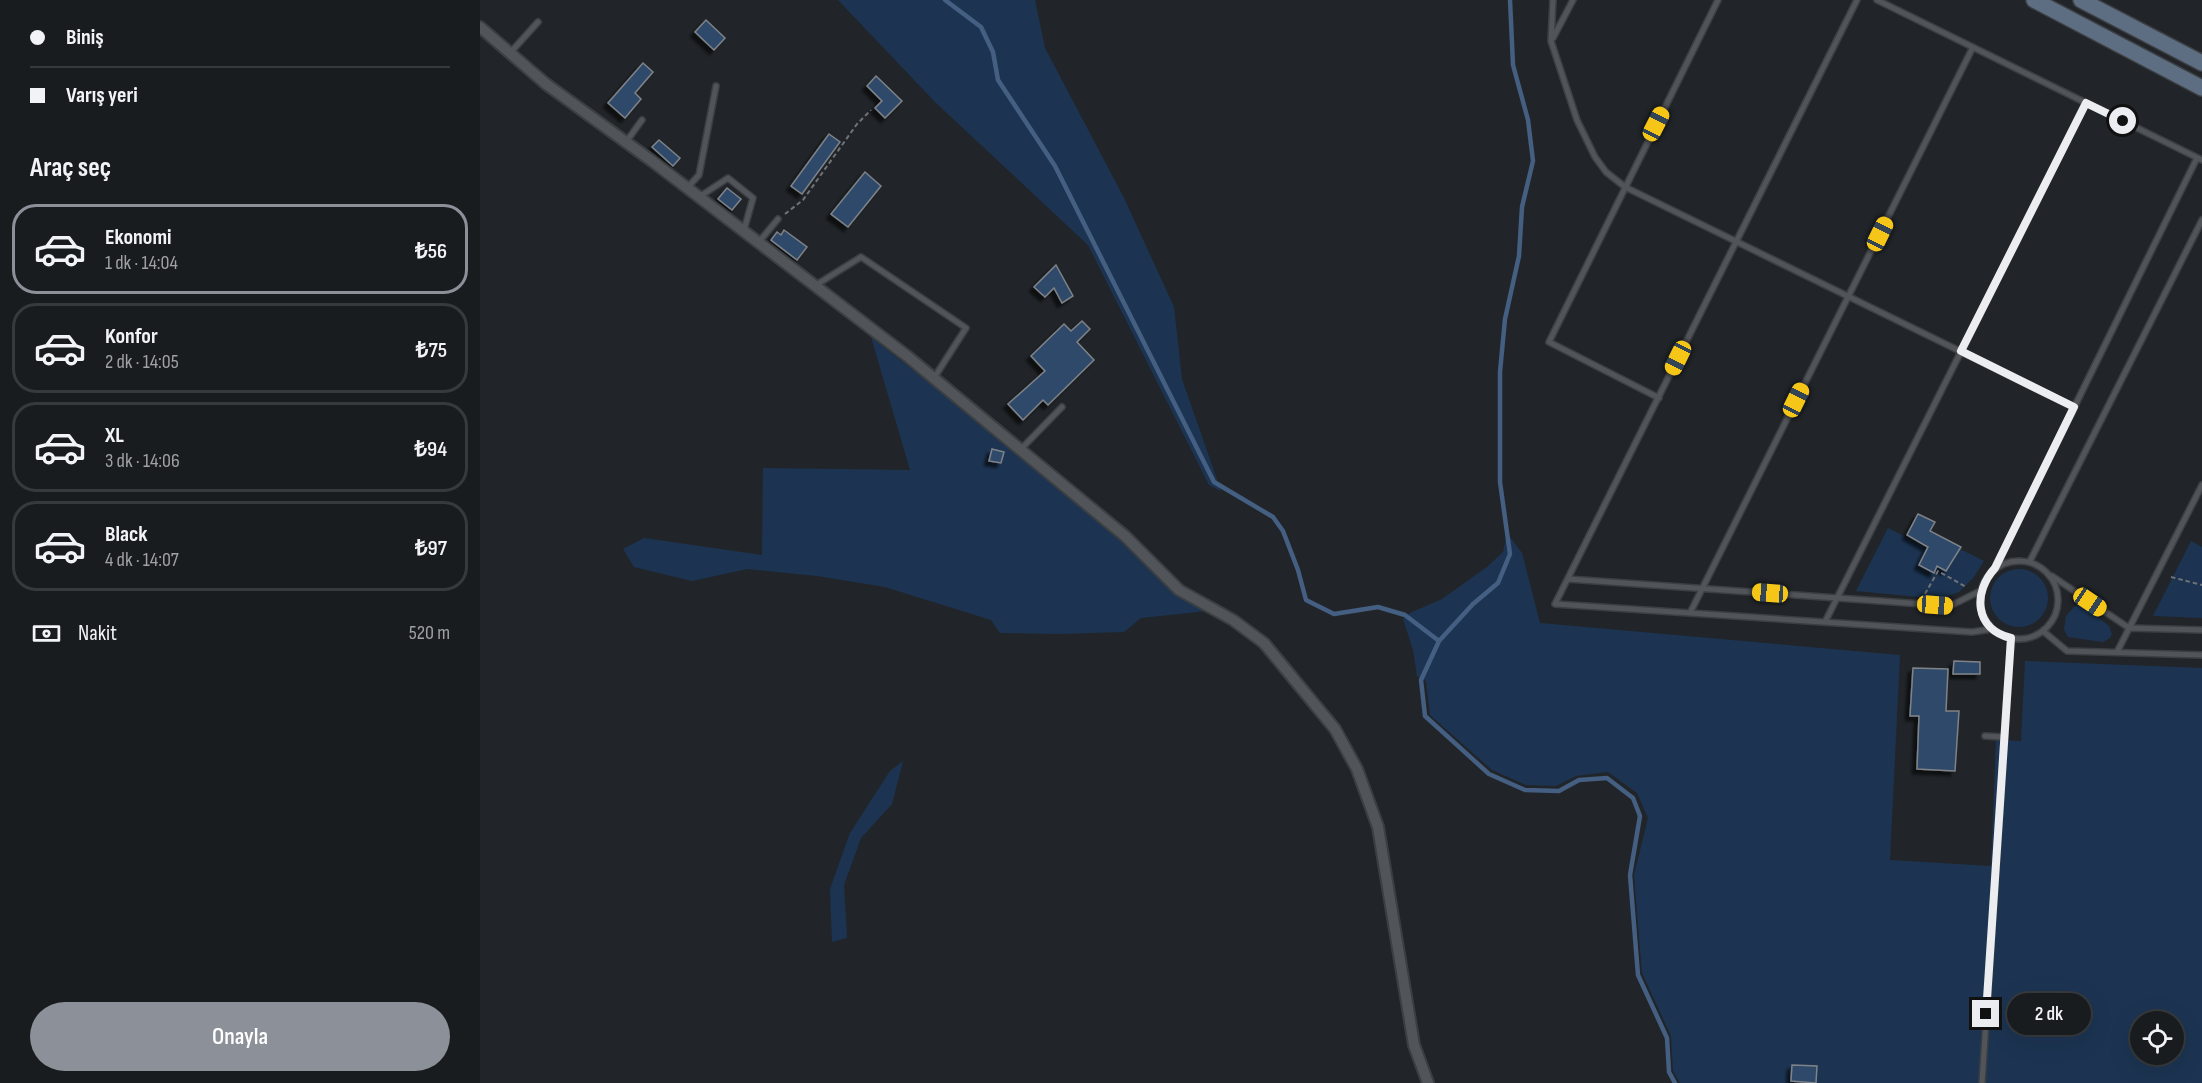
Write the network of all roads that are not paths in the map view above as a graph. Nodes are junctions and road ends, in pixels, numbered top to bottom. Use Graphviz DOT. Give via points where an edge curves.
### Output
graph roads {
  1 [pos="1553,0"];
  2 [pos="1573,0"];
  3 [pos="1718,0"];
  4 [pos="1857,0"];
  5 [pos="1877,0"];
  6 [pos="2034,0"];
  7 [pos="2081,0"];
  8 [pos="538,22"];
  9 [pos="480,27"];
  10 [pos="1551,41"];
  11 [pos="1973,47"];
  12 [pos="510,53"];
  13 [pos="2202,63"];
  14 [pos="716,86"];
  15 [pos="2202,88"];
  16 [pos="2086,103"];
  17 [pos="642,120"];
  18 [pos="626,142"];
  19 [pos="2200,159"];
  20 [pos="1625,187"];
  21 [pos="687,188"];
  22 [pos="699,197"];
  23 [pos="778,219"];
  24 [pos="2202,220"];
  25 [pos="743,231"];
  26 [pos="1737,241"];
  27 [pos="758,243"];
  28 [pos="816,285"];
  29 [pos="1848,296"];
  30 [pos="1961,351"];
  31 [pos="934,378"];
  32 [pos="1659,398"];
  33 [pos="1062,407"];
  34 [pos="2074,407"];
  35 [pos="1021,448"];
  36 [pos="2202,485"];
  37 [pos="2030,561"];
  38 [pos="1995,568"];
  39 [pos="2050,575"];
  40 [pos="1568,579"];
  41 [pos="1703,588"];
  42 [pos="1978,592"];
  43 [pos="1837,598"];
  44 [pos="1690,614"];
  45 [pos="1825,622"];
  46 [pos="2130,628"];
  47 [pos="1992,629"];
  48 [pos="2202,630"];
  49 [pos="2043,631"];
  50 [pos="2011,638"];
  51 [pos="2117,652"];
  52 [pos="2202,655"];
  53 [pos="1985,736"];
  54 [pos="2003,736"];
  55 [pos="1428,1083"];
  56 [pos="1982,1083"];
  1 -- 10 [label="lane"];
  2 -- 10 [label="lane"];
  3 -- 20 [label="lane"];
  4 -- 26 [label="lane"];
  5 -- 11 [label="lane"];
  6 -- 15 [label="main road"];
  7 -- 13 [label="main road"];
  8 -- 12 [label="lane"];
  9 -- 12 [label="street"];
  10 -- 20 [label="lane" via="1577,120 1606,172"];
  11 -- 16 [label="lane"];
  11 -- 29 [label="lane"];
  12 -- 18 [label="street"];
  14 -- 21 [label="lane" via="699,175"];
  16 -- 19 [label="lane"];
  16 -- 30 [label="lane"];
  17 -- 18 [label="lane"];
  18 -- 21 [label="street"];
  19 -- 34 [label="lane"];
  20 -- 26 [label="lane"];
  20 -- 32 [label="lane" via="1549,342"];
  21 -- 22 [label="street"];
  22 -- 25 [label="street"];
  22 -- 25 [label="lane" via="728,178 753,198"];
  23 -- 27 [label="lane"];
  24 -- 37 [label="lane"];
  25 -- 27 [label="street"];
  26 -- 29 [label="lane"];
  26 -- 32 [label="lane"];
  27 -- 28 [label="street"];
  28 -- 31 [label="street"];
  28 -- 31 [label="lane" via="861,257 966,328"];
  29 -- 30 [label="lane"];
  29 -- 41 [label="lane"];
  30 -- 34 [label="lane"];
  30 -- 43 [label="lane"];
  31 -- 35 [label="street"];
  32 -- 40 [label="lane"];
  33 -- 35 [label="lane"];
  34 -- 38 [label="lane"];
  35 -- 55 [label="street" via="1125,536 1179,590 1233,620 1264,643 1335,729 1357,769 1378,827 1414,1045"];
  36 -- 46 [label="lane"];
  37 -- 38 [label="lane" via="2006,562"];
  37 -- 39 [label="lane"];
  38 -- 42 [label="lane"];
  39 -- 46 [label="lane"];
  39 -- 49 [label="lane" via="2058,592 2058,610"];
  40 -- 41 [label="lane"];
  40 -- 44 [label="lane" via="1555,604"];
  41 -- 43 [label="lane"];
  41 -- 44 [label="lane"];
  42 -- 43 [label="lane" via="1950,606"];
  42 -- 47 [label="lane" via="1984,618"];
  43 -- 45 [label="lane"];
  44 -- 45 [label="lane"];
  45 -- 47 [label="lane" via="1972,632"];
  46 -- 48 [label="lane"];
  46 -- 51 [label="lane"];
  47 -- 50 [label="lane"];
  49 -- 50 [label="lane" via="2031,638"];
  49 -- 51 [label="lane" via="2067,651"];
  50 -- 54 [label="lane"];
  51 -- 52 [label="lane"];
  53 -- 54 [label="lane"];
  54 -- 56 [label="lane"];
}
